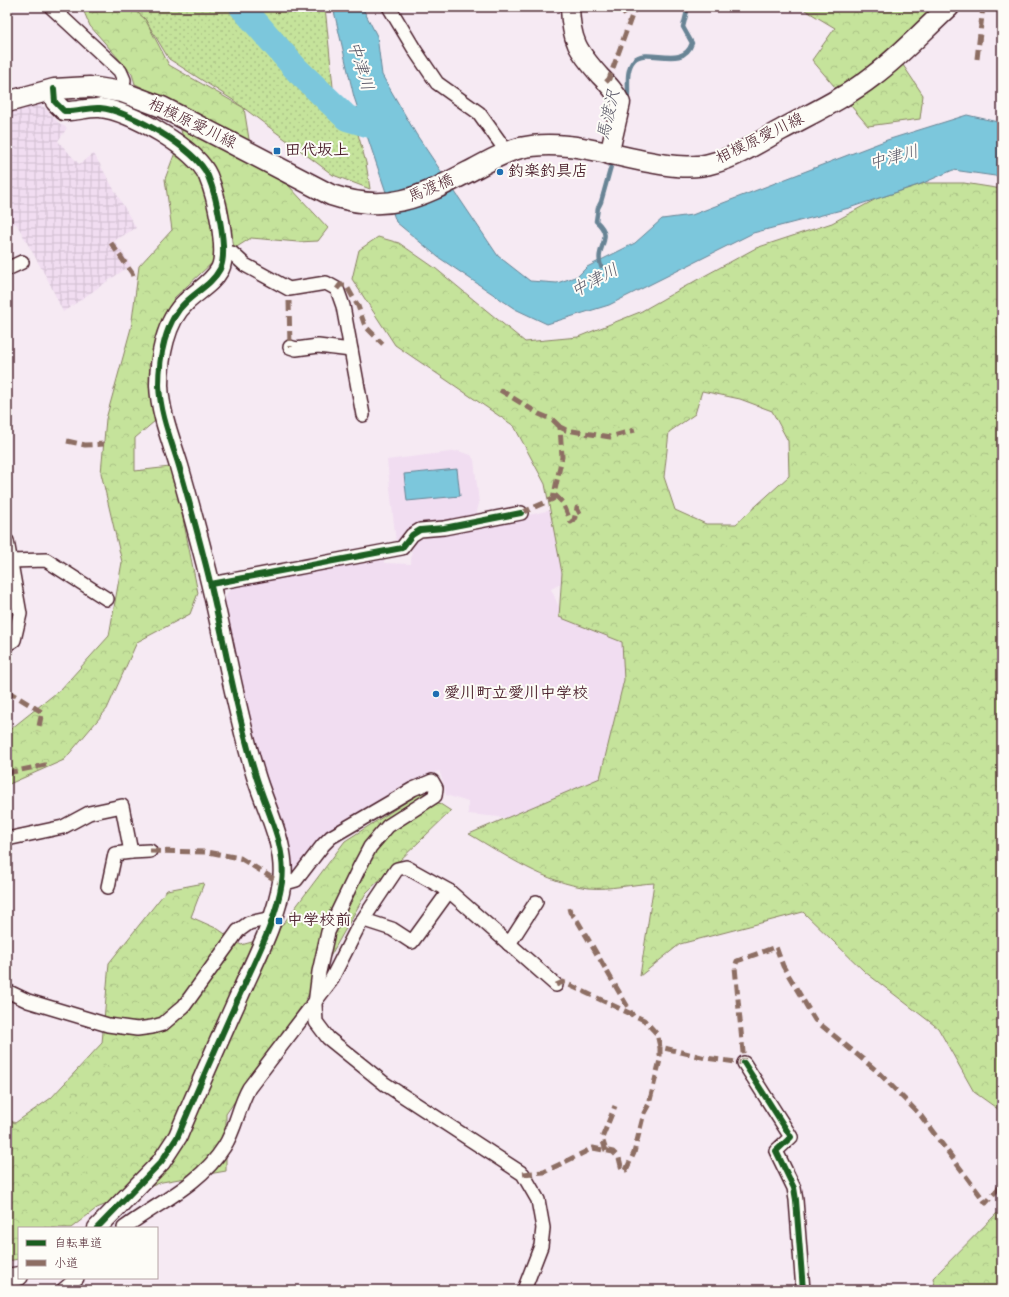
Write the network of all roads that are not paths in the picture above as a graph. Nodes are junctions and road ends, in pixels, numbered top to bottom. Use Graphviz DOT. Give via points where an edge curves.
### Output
graph roads {
  1 [pos="51,7"];
  2 [pos="389,7"];
  3 [pos="570,7"];
  4 [pos="949,7"];
  5 [pos="54,89"];
  6 [pos="122,92"];
  7 [pos="7,102"];
  8 [pos="609,155"];
  9 [pos="498,156"];
  10 [pos="368,204"];
  11 [pos="224,253"];
  12 [pos="22,262"];
  13 [pos="7,269"];
  14 [pos="290,347"];
  15 [pos="351,350"];
  16 [pos="363,415"];
  17 [pos="521,513"];
  18 [pos="7,541"];
  19 [pos="9,562"];
  20 [pos="211,584"];
  21 [pos="106,599"];
  22 [pos="7,644"];
  23 [pos="7,839"];
  24 [pos="150,851"];
  25 [pos="131,852"];
  26 [pos="282,884"];
  27 [pos="108,887"];
  28 [pos="449,891"];
  29 [pos="536,902"];
  30 [pos="272,918"];
  31 [pos="364,920"];
  32 [pos="509,944"];
  33 [pos="556,985"];
  34 [pos="7,991"];
  35 [pos="315,1004"];
  36 [pos="744,1063"];
  37 [pos="98,1227"];
  38 [pos="126,1227"];
  39 [pos="18,1276"];
  40 [pos="7,1278"];
  41 [pos="76,1279"];
  42 [pos="63,1290"];
  43 [pos="524,1290"];
  44 [pos="802,1290"];
  1 -- 6 [label="street" via="120,71 124,80"];
  2 -- 9 [label="street" via="437,83 479,113"];
  3 -- 8 [label="street" via="574,41 621,103"];
  4 -- 8 [label="main road, 相模原愛川線" via="872,77 734,156 713,164 687,166"];
  5 -- 6 [label="main road, 相模原愛川線" via="90,87"];
  5 -- 7 [label="main road, 相模原愛川線"];
  5 -- 11 [label="street" via="55,102 64,111 97,107 114,111 153,129 189,151 203,166 211,183"];
  6 -- 10 [label="main road, 相模原愛川線" via="157,105 320,190 343,200"];
  8 -- 9 [label="main road, 相模原愛川線" via="558,145 528,147"];
  9 -- 10 [label="main road, 馬渡橋" via="423,194 397,202"];
  11 -- 15 [label="street" via="232,253 245,265 289,289 326,282 337,289 343,306"];
  11 -- 20 [label="street" via="214,278 176,313 166,338 160,366 160,399 163,413"];
  12 -- 13 [label="street"];
  14 -- 15 [label="street" via="296,349 318,346"];
  15 -- 16 [label="street"];
  17 -- 20 [label="street" via="444,528 420,530 412,535 402,548"];
  18 -- 19 [label="street"];
  19 -- 21 [label="street" via="46,560"];
  19 -- 22 [label="street" via="20,614 14,640"];
  20 -- 26 [label="street" via="238,711 255,774 282,851"];
  23 -- 25 [label="street" via="63,827 89,813 122,806"];
  24 -- 25 [label="street"];
  25 -- 27 [label="street" via="115,854"];
  26 -- 30 [label="street"];
  26 -- 35 [label="street" via="296,880 323,845 339,832 413,789 432,781 435,784 435,796 388,826 366,854 328,932"];
  28 -- 31 [label="street" via="412,942 392,929"];
  28 -- 31 [label="street" via="406,867 397,869"];
  28 -- 32 [label="street"];
  29 -- 32 [label="street"];
  30 -- 34 [label="street" via="248,923 238,931 184,1006 163,1024 137,1029 108,1025 28,1001"];
  30 -- 37 [label="street" via="178,1136 161,1162"];
  31 -- 35 [label="street"];
  32 -- 33 [label="street"];
  35 -- 38 [label="street" via="249,1088 231,1135 215,1160 186,1188"];
  35 -- 43 [label="street" via="316,1022 328,1038 385,1084 523,1174 538,1200 543,1228 541,1246"];
  36 -- 44 [label="street" via="791,1138 776,1150 794,1188"];
  39 -- 40 [label="street"];
  41 -- 42 [label="street"];
}
